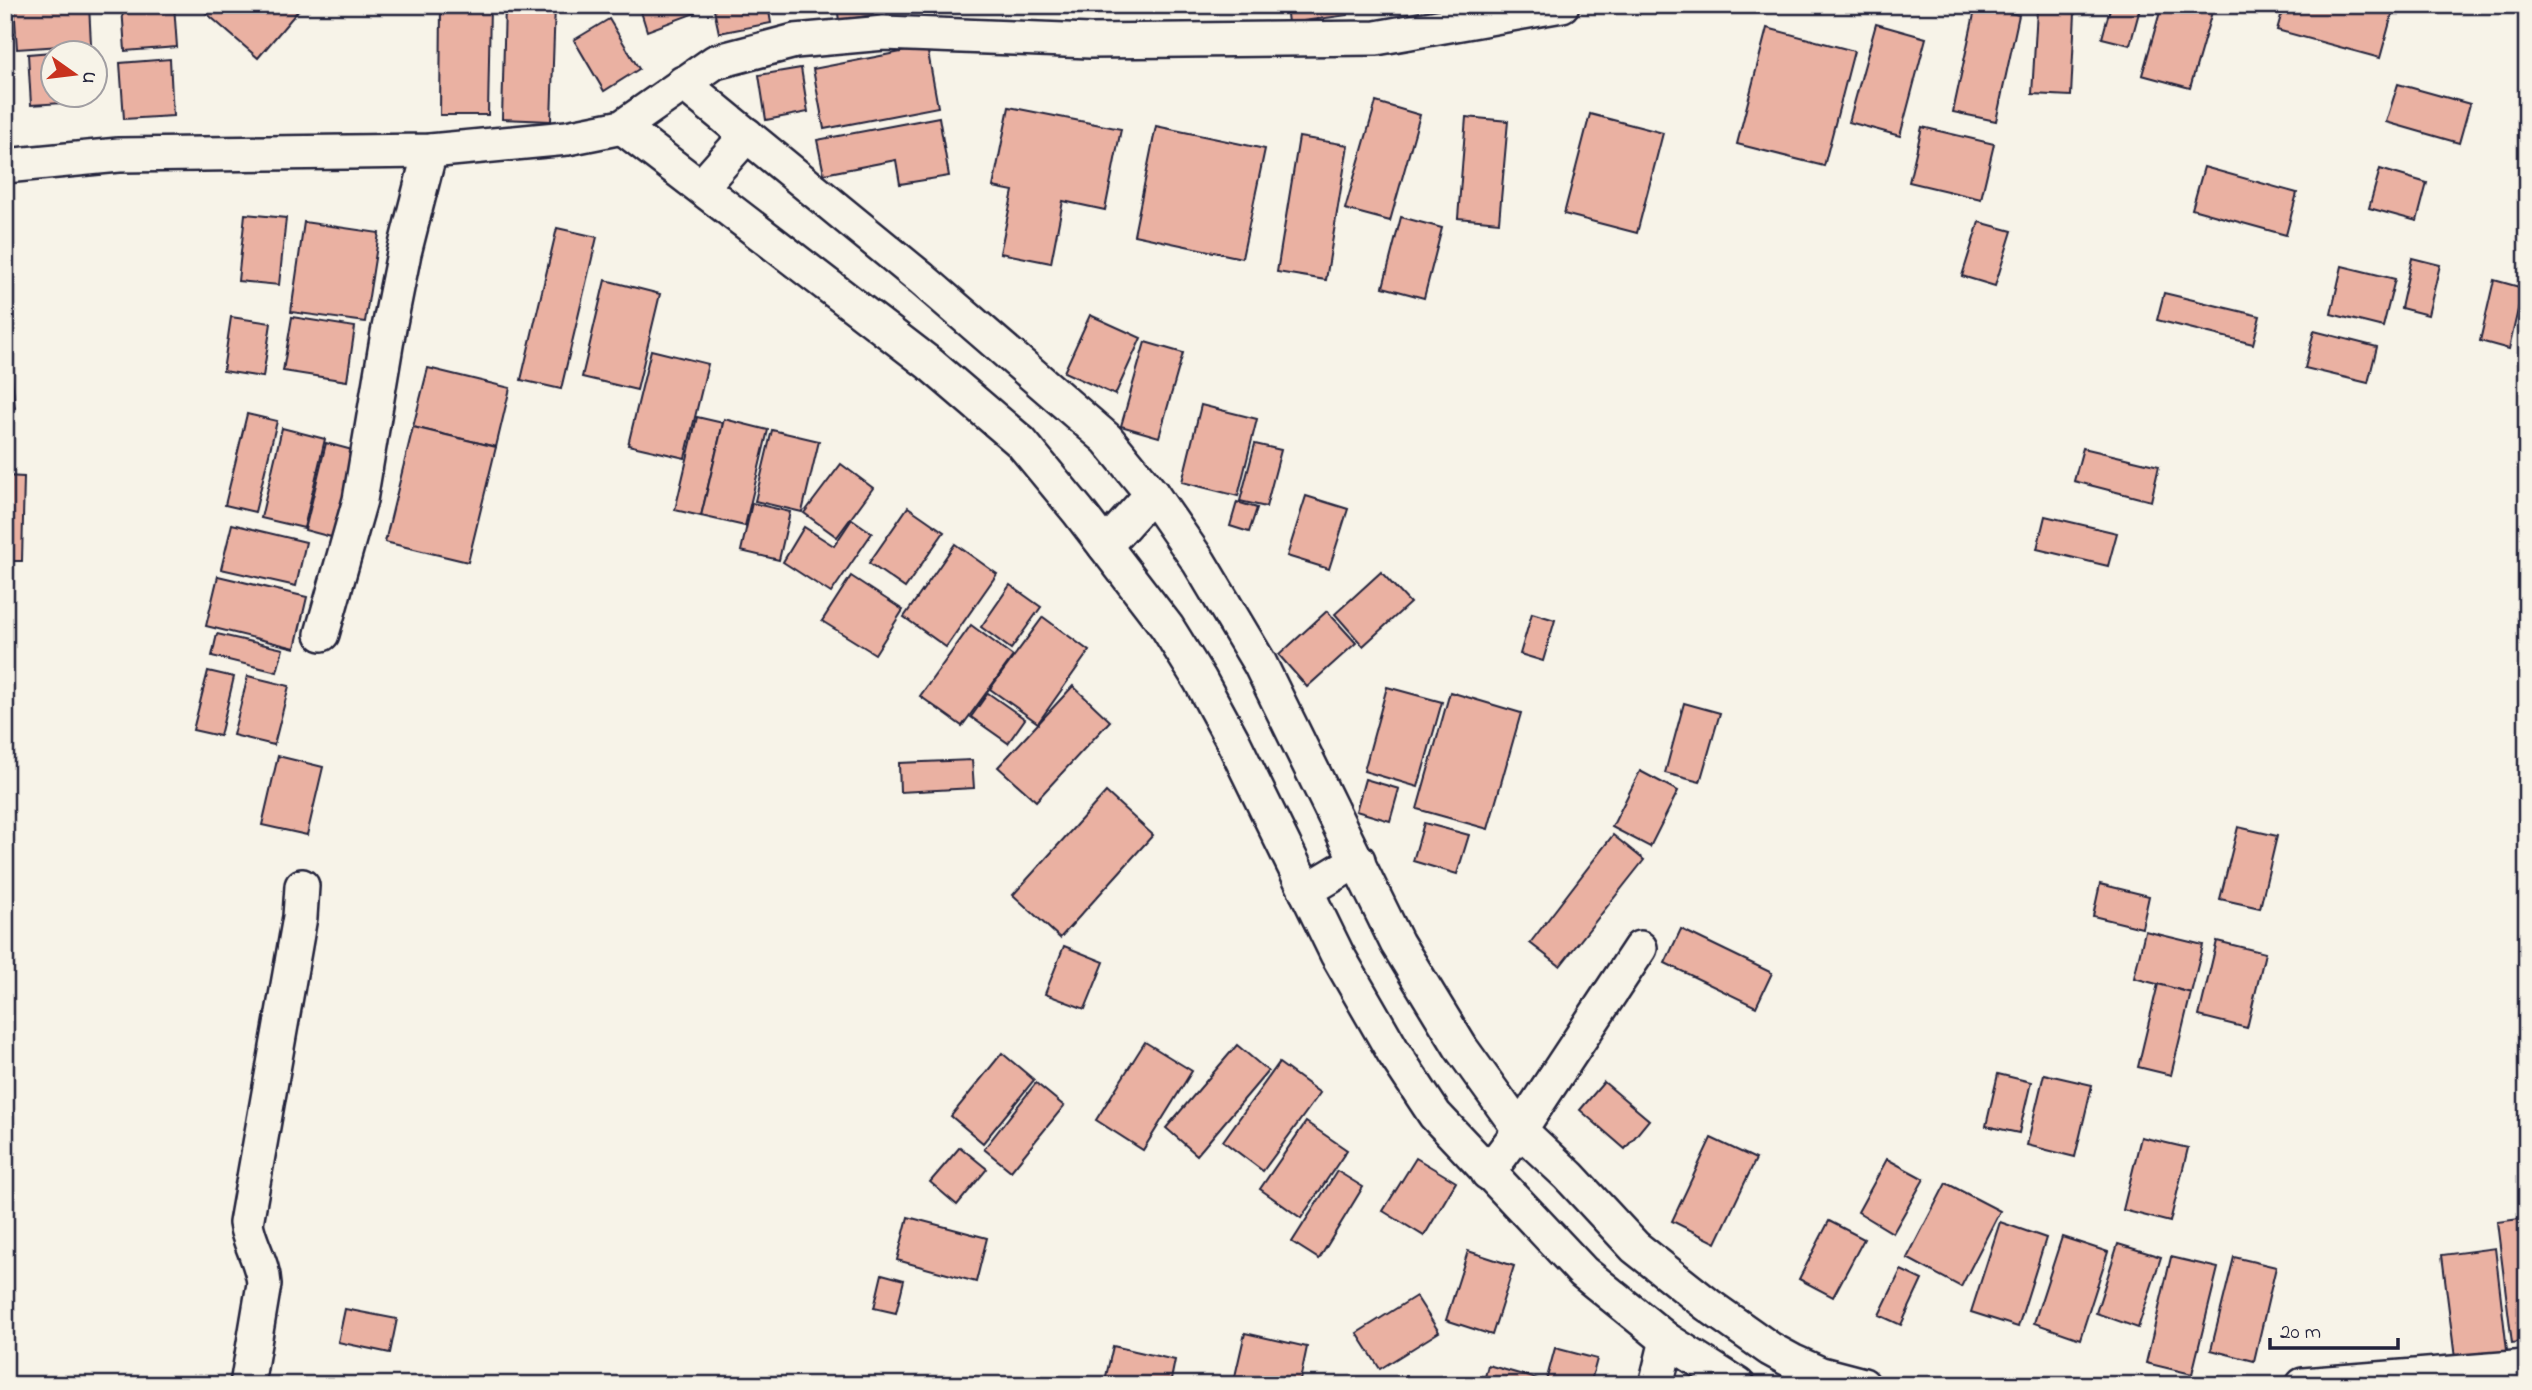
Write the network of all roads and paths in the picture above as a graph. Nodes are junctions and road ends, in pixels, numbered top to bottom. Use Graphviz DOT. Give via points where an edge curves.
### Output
graph roads {
  1 [pos="1562,5"];
  2 [pos="683,83"];
  3 [pos="622,127"];
  4 [pos="747,135"];
  5 [pos="430,151"];
  6 [pos="5,166"];
  7 [pos="702,187"];
  8 [pos="1152,494"];
  9 [pos="1105,546"];
  10 [pos="322,634"];
  11 [pos="1358,860"];
  12 [pos="302,886"];
  13 [pos="1306,891"];
  14 [pos="1640,948"];
  15 [pos="1520,1130"];
  16 [pos="1488,1173"];
  17 [pos="1667,1340"];
  18 [pos="1770,1349"];
  19 [pos="2527,1367"];
  20 [pos="247,1385"];
  21 [pos="1656,1385"];
  22 [pos="1738,1385"];
  23 [pos="1758,1385"];
  24 [pos="1863,1385"];
  25 [pos="2303,1385"];
  1 -- 2 [label="street" via="1376,38 1090,41 871,34 795,41 715,62"];
  2 -- 3 [label="street"];
  2 -- 4 [label="street"];
  3 -- 5 [label="street" via="567,138"];
  3 -- 7 [label="street"];
  4 -- 7 [label="street"];
  4 -- 8 [label="street" via="1107,439"];
  5 -- 6 [label="street" via="119,155"];
  5 -- 10 [label="street" via="404,253 360,500"];
  7 -- 9 [label="street" via="930,363 1021,442"];
  8 -- 9 [label="street"];
  8 -- 11 [label="street" via="1260,664"];
  9 -- 13 [label="street" via="1167,626 1200,680"];
  11 -- 13 [label="street"];
  11 -- 15 [label="street" via="1397,943 1461,1048"];
  12 -- 20 [label="street" via="246,1223 264,1275"];
  13 -- 16 [label="street" via="1394,1053 1435,1115"];
  14 -- 15 [label="street"];
  15 -- 16 [label="street"];
  15 -- 18 [label="street" via="1635,1247"];
  16 -- 17 [label="street" via="1583,1272"];
  17 -- 21 [label="street"];
  17 -- 22 [label="street"];
  18 -- 23 [label="street"];
  18 -- 24 [label="street" via="1821,1374"];
  19 -- 25 [label="street"];
}
